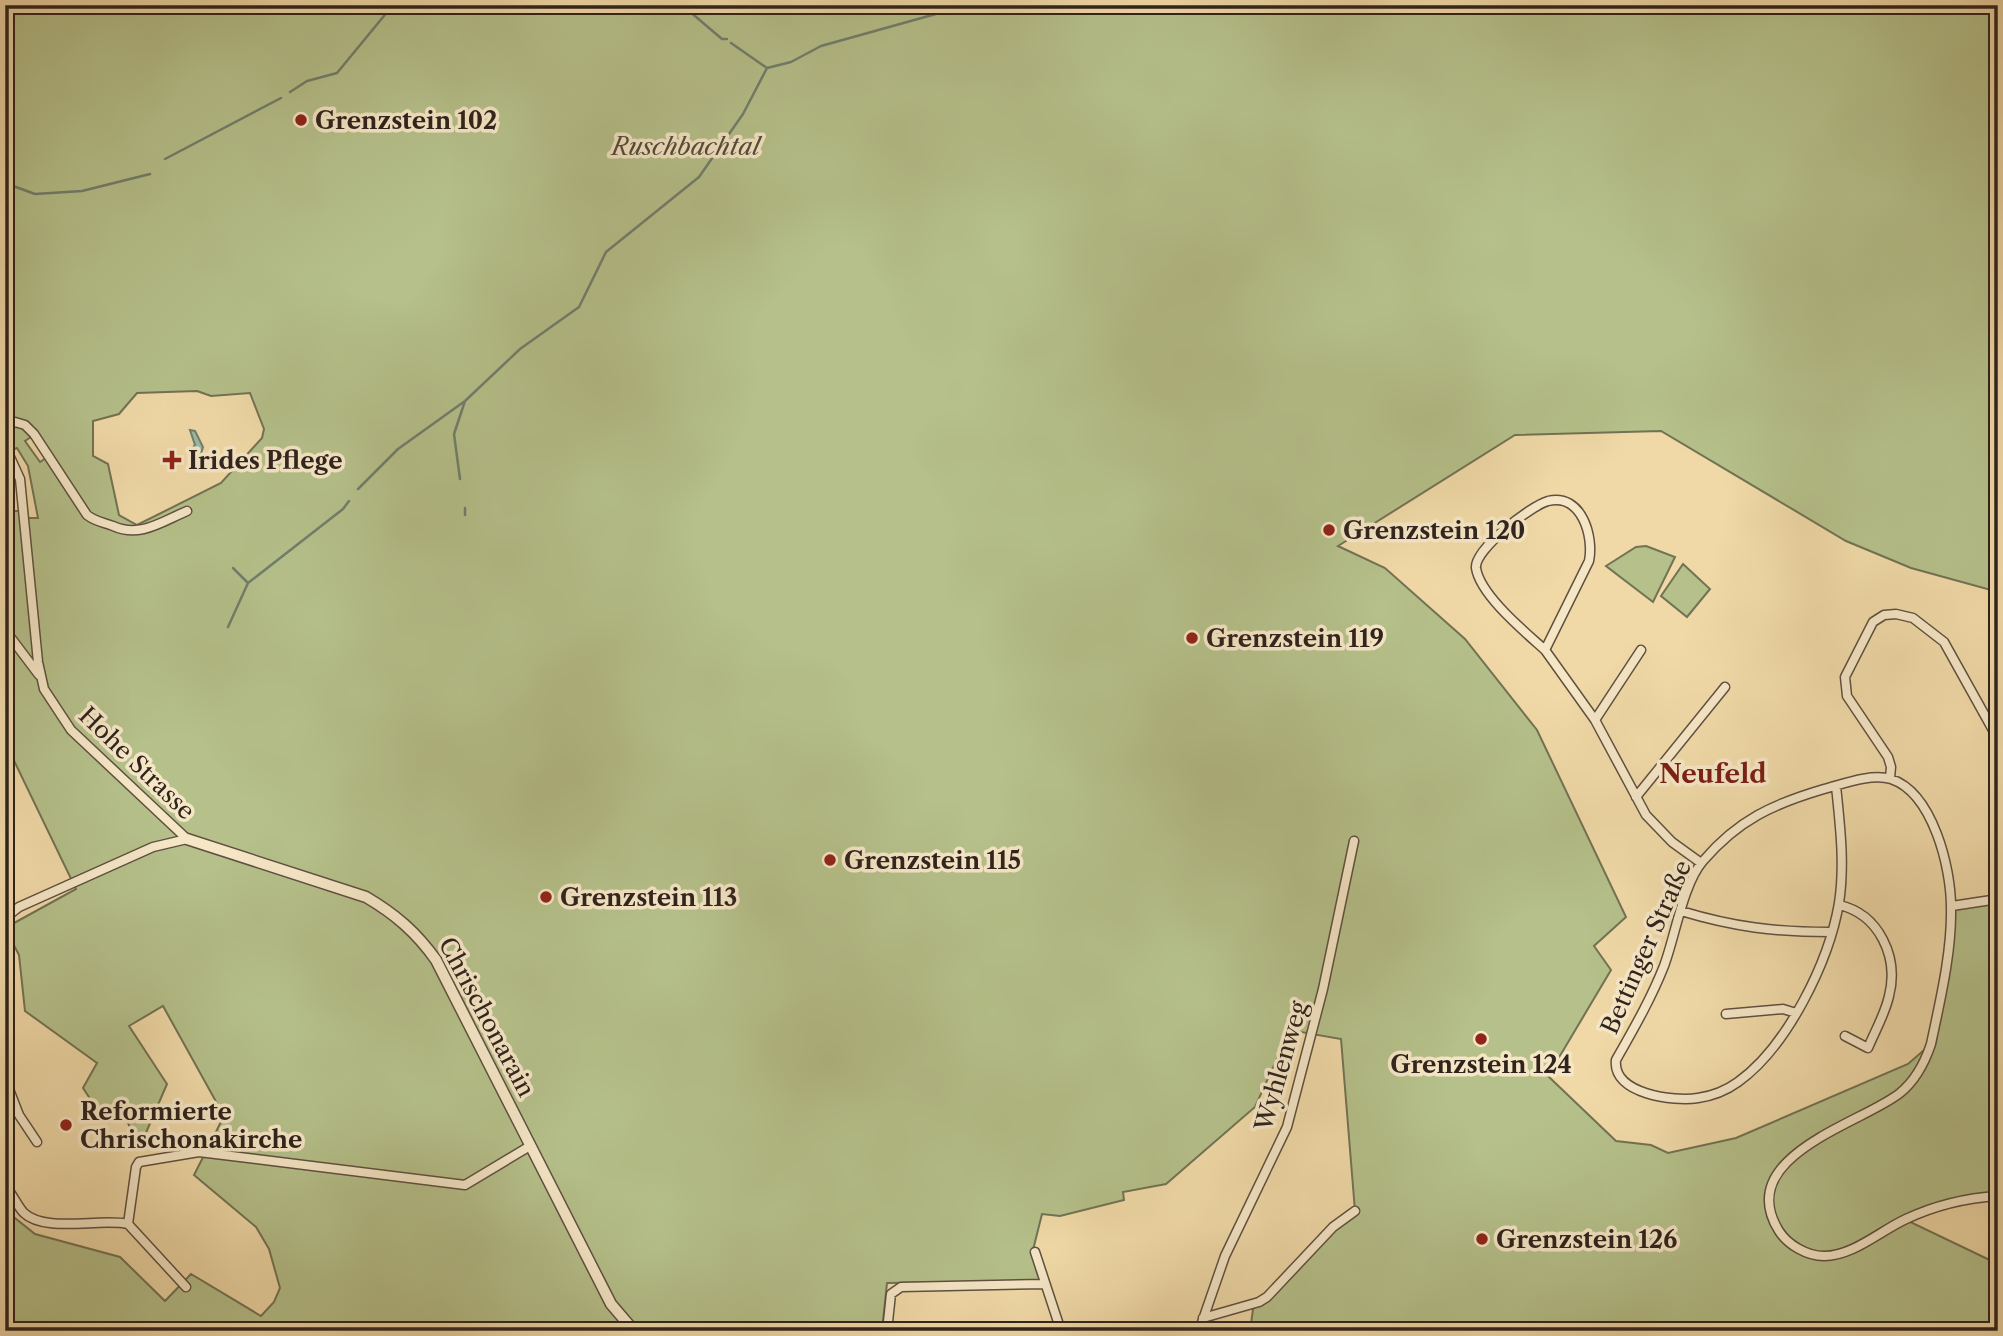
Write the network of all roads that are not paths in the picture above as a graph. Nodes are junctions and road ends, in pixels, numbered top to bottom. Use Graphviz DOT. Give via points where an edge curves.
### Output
graph roads {
  1 [pos="5,427"];
  2 [pos="5,446"];
  3 [pos="187,510"];
  4 [pos="5,630"];
  5 [pos="1545,650"];
  6 [pos="1641,650"];
  7 [pos="41,678"];
  8 [pos="1725,687"];
  9 [pos="1595,720"];
  10 [pos="1998,739"];
  11 [pos="1889,778"];
  12 [pos="1836,786"];
  13 [pos="1636,797"];
  14 [pos="187,839"];
  15 [pos="1354,841"];
  16 [pos="1701,863"];
  17 [pos="1998,899"];
  18 [pos="1839,905"];
  19 [pos="1952,906"];
  20 [pos="1681,911"];
  21 [pos="5,918"];
  22 [pos="1830,932"];
  23 [pos="1796,1013"];
  24 [pos="1726,1014"];
  25 [pos="1845,1036"];
  26 [pos="5,1079"];
  27 [pos="37,1142"];
  28 [pos="530,1146"];
  29 [pos="5,1186"];
  30 [pos="1998,1196"];
  31 [pos="1355,1211"];
  32 [pos="128,1224"];
  33 [pos="1035,1252"];
  34 [pos="1045,1284"];
  35 [pos="186,1287"];
  36 [pos="1203,1318"];
  37 [pos="634,1331"];
  38 [pos="887,1331"];
  39 [pos="1062,1331"];
  40 [pos="1199,1331"];
  1 -- 3 [label="street" via="15,422 34,434 87,515 97,522 139,532"];
  2 -- 7 [label="street, Hohe Strasse" via="20,479"];
  4 -- 7 [label="street, Hohe Strasse"];
  5 -- 5 [label="street" via="1591,550 1585,521 1575,508 1561,501 1537,506 1483,548 1476,565 1478,577 1501,608"];
  5 -- 9 [label="street"];
  6 -- 9 [label="street"];
  7 -- 14 [label="street, Hohe Strasse" via="71,730"];
  8 -- 13 [label="street"];
  9 -- 13 [label="street"];
  10 -- 11 [label="street" via="1944,642 1913,618 1884,615 1873,622 1845,677 1845,688 1888,757"];
  11 -- 12 [label="street, Bettinger Straße"];
  11 -- 19 [label="street" via="1907,786 1931,819"];
  12 -- 16 [label="street, Bettinger Straße" via="1758,813"];
  12 -- 18 [label="street" via="1842,841"];
  13 -- 16 [label="street" via="1657,829"];
  14 -- 21 [label="street" via="153,847 19,907"];
  14 -- 28 [label="street, Chrischonarain" via="366,897 408,926 436,960"];
  15 -- 36 [label="street, Wyhlenweg" via="1323,989 1287,1127 1225,1256"];
  16 -- 20 [label="street, Bettinger Straße"];
  17 -- 19 [label="street"];
  18 -- 22 [label="street"];
  18 -- 25 [label="street" via="1855,908 1872,923 1891,965 1889,998 1868,1048"];
  19 -- 30 [label="street" via="1935,1023 1924,1063 1900,1093 1804,1146 1773,1186 1771,1210 1792,1245 1824,1256 1846,1251 1953,1201"];
  20 -- 22 [label="street" via="1730,926"];
  20 -- 23 [label="street, Bettinger Straße" via="1665,965 1616,1060 1625,1082 1666,1098 1718,1093 1762,1061"];
  22 -- 23 [label="street"];
  23 -- 24 [label="street" via="1783,1009"];
  26 -- 27 [label="street" via="19,1115"];
  28 -- 32 [label="street" via="465,1185 199,1152 139,1163"];
  28 -- 37 [label="street, Chrischonarain" via="611,1304"];
  29 -- 32 [label="street" via="26,1215 52,1224"];
  31 -- 36 [label="street" via="1333,1227 1267,1297"];
  32 -- 35 [label="street"];
  33 -- 34 [label="street"];
  34 -- 38 [label="street" via="901,1287 891,1294"];
  34 -- 39 [label="street"];
  36 -- 40 [label="street, Wyhlenweg"];
}
